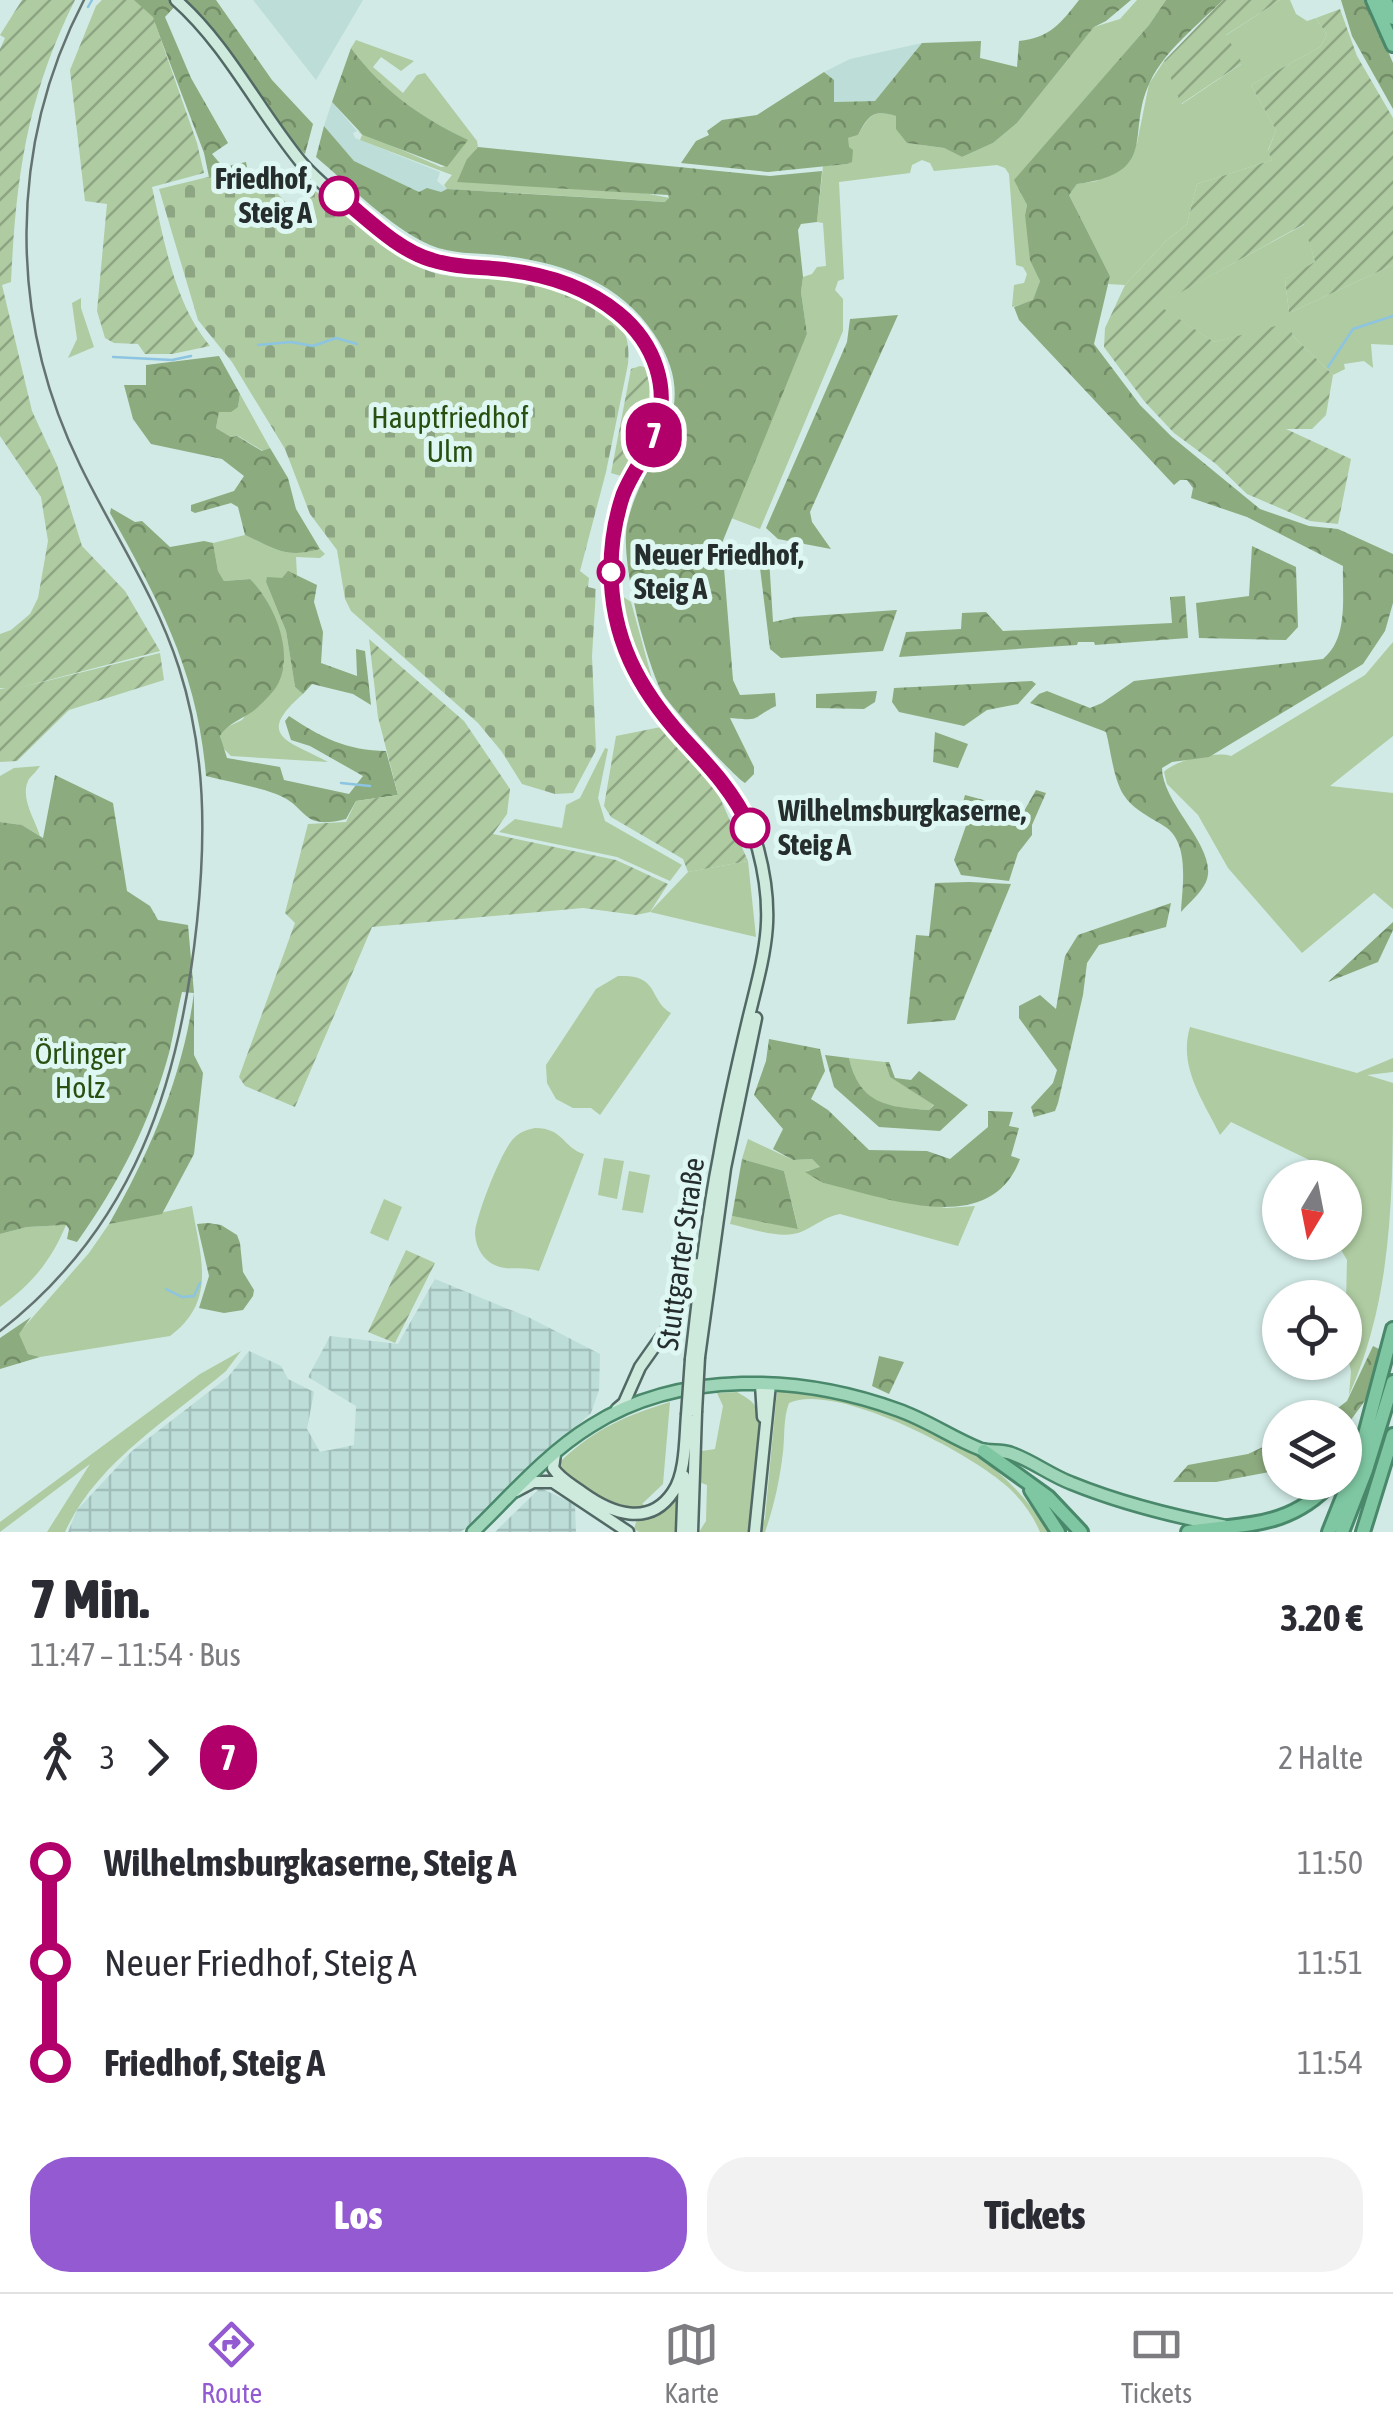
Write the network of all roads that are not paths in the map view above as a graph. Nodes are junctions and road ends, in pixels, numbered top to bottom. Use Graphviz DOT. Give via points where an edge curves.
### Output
graph roads {
  1 [pos="176,0"];
  2 [pos="1373,0"];
  3 [pos="1385,0"];
  4 [pos="1393,18"];
  5 [pos="1393,45"];
  6 [pos="759,987"];
  7 [pos="704,1250"];
  8 [pos="1393,1329"];
  9 [pos="695,1358"];
  10 [pos="1393,1382"];
  11 [pos="766,1384"];
  12 [pos="738,1385"];
  13 [pos="760,1406"];
  14 [pos="692,1413"];
  15 [pos="612,1414"];
  16 [pos="1369,1419"];
  17 [pos="765,1426"];
  18 [pos="1362,1432"];
  19 [pos="1393,1435"];
  20 [pos="984,1451"];
  21 [pos="554,1454"];
  22 [pos="539,1469"];
  23 [pos="1024,1480"];
  24 [pos="554,1482"];
  25 [pos="515,1492"];
  26 [pos="1312,1500"];
  27 [pos="693,1518"];
  28 [pos="757,1518"];
  29 [pos="1233,1528"];
  30 [pos="473,1532"];
  31 [pos="628,1532"];
  32 [pos="682,1532"];
  33 [pos="692,1532"];
  34 [pos="700,1532"];
  35 [pos="746,1532"];
  36 [pos="754,1532"];
  37 [pos="1058,1532"];
  38 [pos="1081,1532"];
  39 [pos="1188,1532"];
  40 [pos="1329,1532"];
  41 [pos="1342,1532"];
  42 [pos="1364,1532"];
  1 -- 6 [label="main road, Stuttgarter Straße" via="205,28 312,174 403,246 436,262 520,272 572,287 616,311 646,344 658,372 661,406 614,526 615,618 641,686 729,789 752,834 768,913"];
  2 -- 5 [label="highway"];
  3 -- 4 [label="highway"];
  6 -- 7 [label="main road, Stuttgarter Straße" via="718,1157"];
  6 -- 9 [label="main road, Stuttgarter Straße"];
  7 -- 9 [label="main road, Stuttgarter Straße"];
  7 -- 15 [label="main road" via="684,1300"];
  8 -- 16 [label="highway"];
  9 -- 14 [label="main road, Stuttgarter Straße, bridge"];
  10 -- 41 [label="highway"];
  11 -- 12 [label="main road"];
  11 -- 13 [label="main road"];
  11 -- 17 [label="main road"];
  11 -- 20 [label="main road" via="873,1402"];
  12 -- 13 [label="main road"];
  12 -- 15 [label="main road" via="679,1390"];
  13 -- 17 [label="main road"];
  14 -- 21 [label="main road" via="679,1482 667,1500 643,1514 619,1514 594,1501 558,1476"];
  14 -- 27 [label="main road, Stuttgarter Straße"];
  14 -- 32 [label="main road, Stuttgarter Straße"];
  15 -- 21 [label="main road"];
  16 -- 18 [label="highway"];
  16 -- 40 [label="highway"];
  17 -- 28 [label="main road"];
  19 -- 42 [label="highway"];
  20 -- 23 [label="highway"];
  20 -- 29 [label="main road" via="1008,1453 1111,1498"];
  21 -- 22 [label="main road"];
  22 -- 24 [label="main road"];
  22 -- 25 [label="main road"];
  23 -- 37 [label="highway"];
  23 -- 38 [label="highway"];
  24 -- 25 [label="main road"];
  24 -- 31 [label="main road"];
  25 -- 30 [label="main road"];
  26 -- 29 [label="highway" via="1275,1521"];
  27 -- 33 [label="main road, Stuttgarter Straße"];
  27 -- 34 [label="main road"];
  28 -- 35 [label="main road"];
  28 -- 36 [label="main road"];
  29 -- 39 [label="highway"];
}
